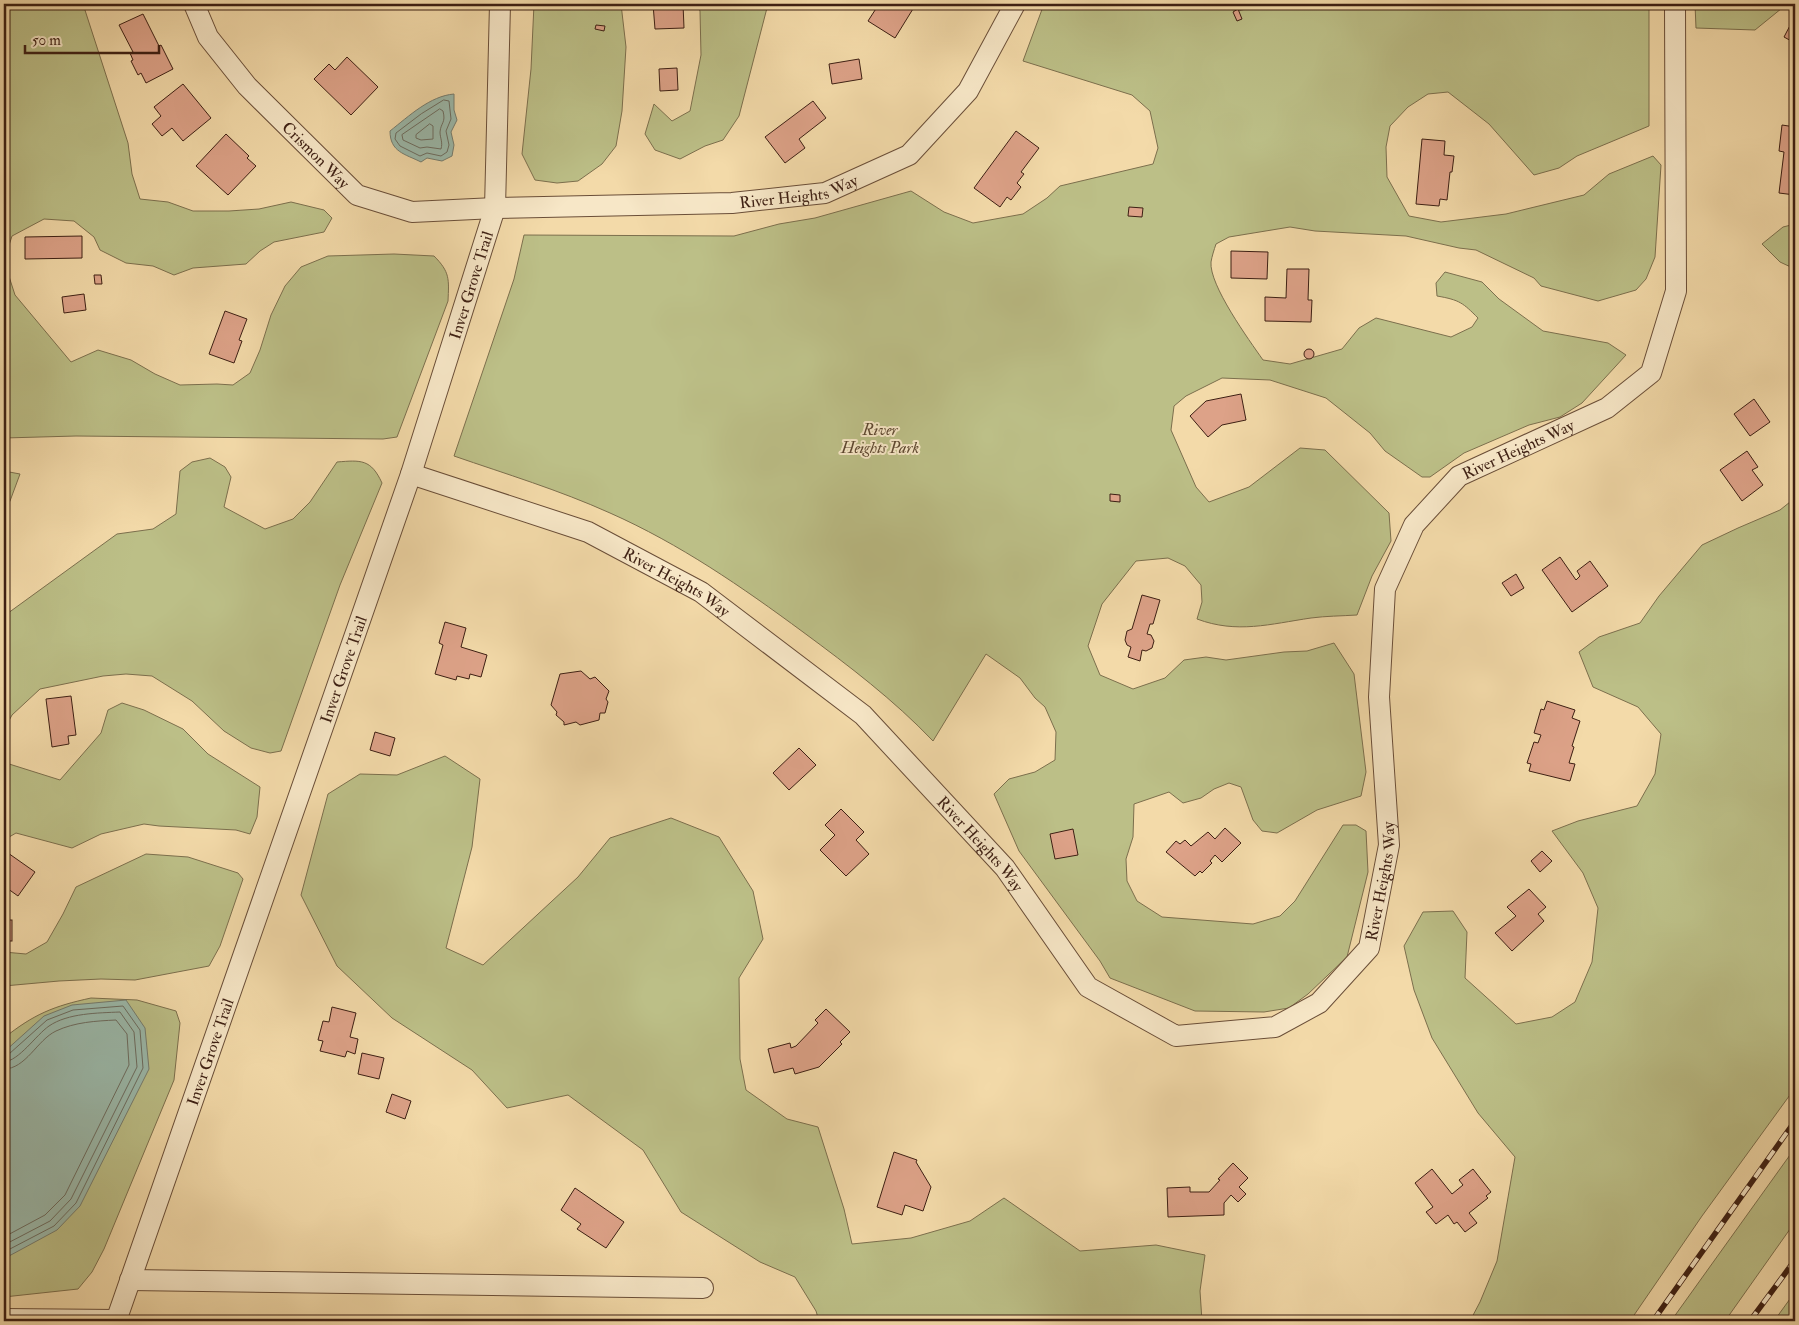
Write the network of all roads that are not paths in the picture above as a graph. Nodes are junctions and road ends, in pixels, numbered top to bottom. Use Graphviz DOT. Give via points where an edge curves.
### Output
graph roads {
  1 [pos="194,4"];
  2 [pos="500,4"];
  3 [pos="1015,4"];
  4 [pos="1674,4"];
  5 [pos="495,208"];
  6 [pos="411,474"];
  7 [pos="130,1280"];
  8 [pos="703,1288"];
  9 [pos="4,1319"];
  10 [pos="116,1321"];
  1 -- 5 [label="street, Crismon Way" via="208,37 247,86 357,195 412,212"];
  2 -- 5 [label="street, Inver Grove Trail"];
  3 -- 5 [label="street, River Heights Way" via="968,91 909,155 826,193 732,203"];
  4 -- 6 [label="street, River Heights Way" via="1676,291 1651,373 1607,408 1459,476 1414,526 1385,590 1379,697 1389,845 1368,948 1319,1003 1275,1027 1176,1036 1088,987 1005,868 863,715 701,592 588,532"];
  5 -- 6 [label="street, Inver Grove Trail"];
  6 -- 7 [label="street, Inver Grove Trail"];
  7 -- 8 [label="street"];
  7 -- 10 [label="street, Inver Grove Trail"];
  9 -- 10 [label="street"];
}
